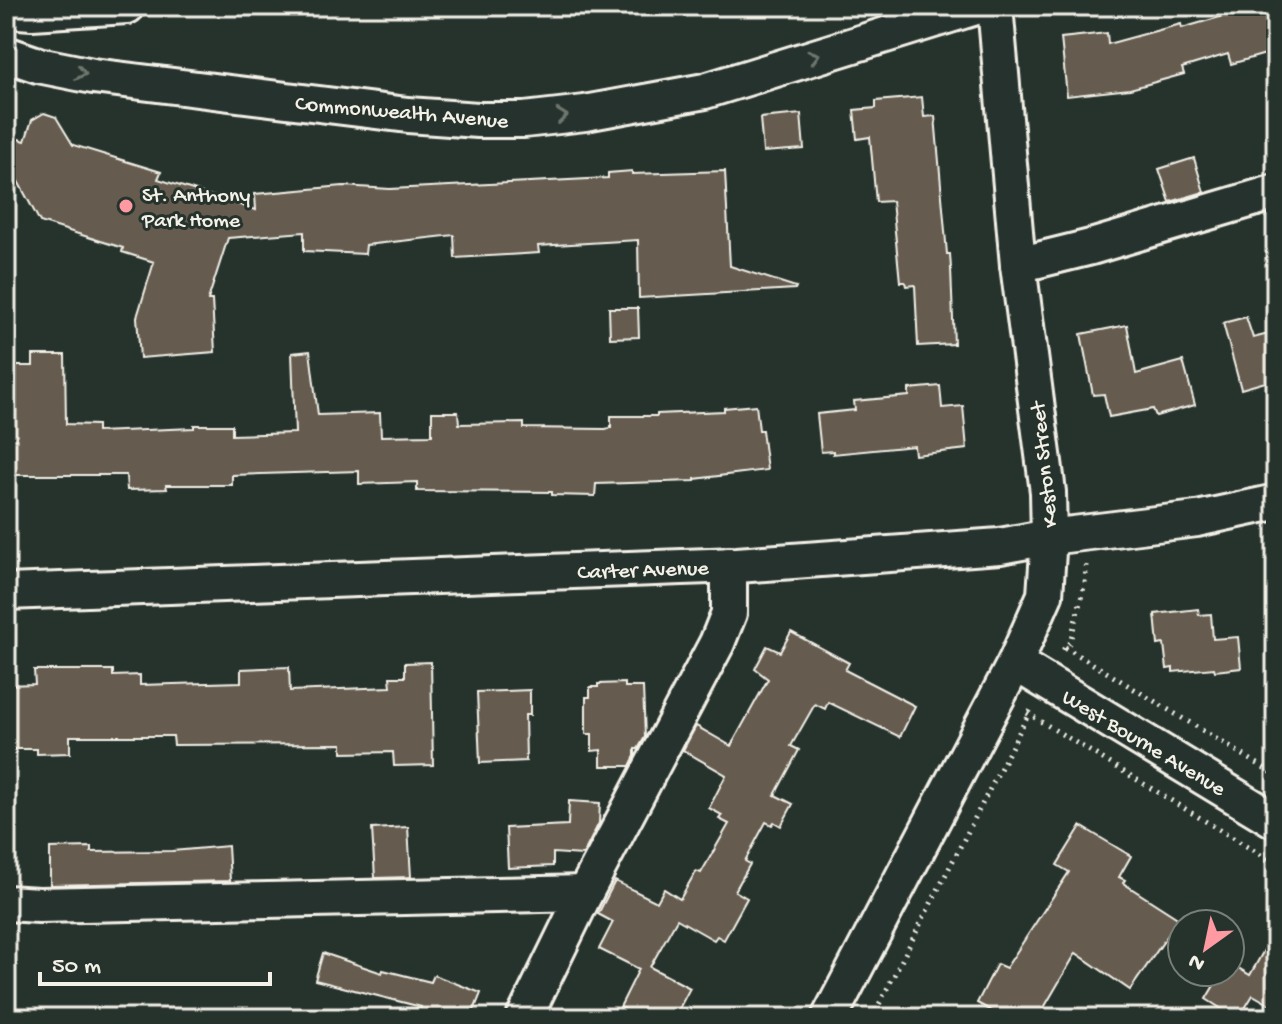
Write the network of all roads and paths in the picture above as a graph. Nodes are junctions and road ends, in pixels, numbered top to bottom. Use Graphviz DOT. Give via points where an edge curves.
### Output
graph roads {
  1 [pos="127,6"];
  2 [pos="979,6"];
  3 [pos="995,6"];
  4 [pos="6,10"];
  5 [pos="6,54"];
  6 [pos="1276,192"];
  7 [pos="1018,265"];
  8 [pos="1276,502"];
  9 [pos="1049,537"];
  10 [pos="729,565"];
  11 [pos="1086,565"];
  12 [pos="6,592"];
  13 [pos="1065,647"];
  14 [pos="1060,653"];
  15 [pos="1015,663"];
  16 [pos="1033,705"];
  17 [pos="1019,709"];
  18 [pos="1028,714"];
  19 [pos="1276,775"];
  20 [pos="1276,821"];
  21 [pos="1276,864"];
  22 [pos="585,893"];
  23 [pos="6,903"];
  24 [pos="524,1018"];
  25 [pos="829,1018"];
  26 [pos="872,1018"];
  1 -- 4 [label="street"];
  5 -- 2 [label="street, Commonwealth Avenue, one-way" via="93,76 408,115 524,120 705,91"];
  3 -- 7 [label="street, Keston Street"];
  6 -- 7 [label="street"];
  7 -- 9 [label="street, Keston Street" via="1048,492"];
  8 -- 9 [label="street, Carter Avenue" via="1197,519"];
  9 -- 10 [label="street, Carter Avenue" via="1000,546"];
  9 -- 15 [label="street, Keston Street" via="1045,595"];
  10 -- 12 [label="street, Carter Avenue"];
  10 -- 22 [label="street" via="729,613 717,643"];
  11 -- 13 [label="path"];
  13 -- 14 [label="path"];
  13 -- 19 [label="path"];
  15 -- 20 [label="street, West Bourne Avenue"];
  15 -- 25 [label="street, Keston Street"];
  16 -- 18 [label="path"];
  17 -- 18 [label="path"];
  18 -- 21 [label="path"];
  18 -- 26 [label="path"];
  22 -- 23 [label="street"];
  22 -- 24 [label="street"];
}
